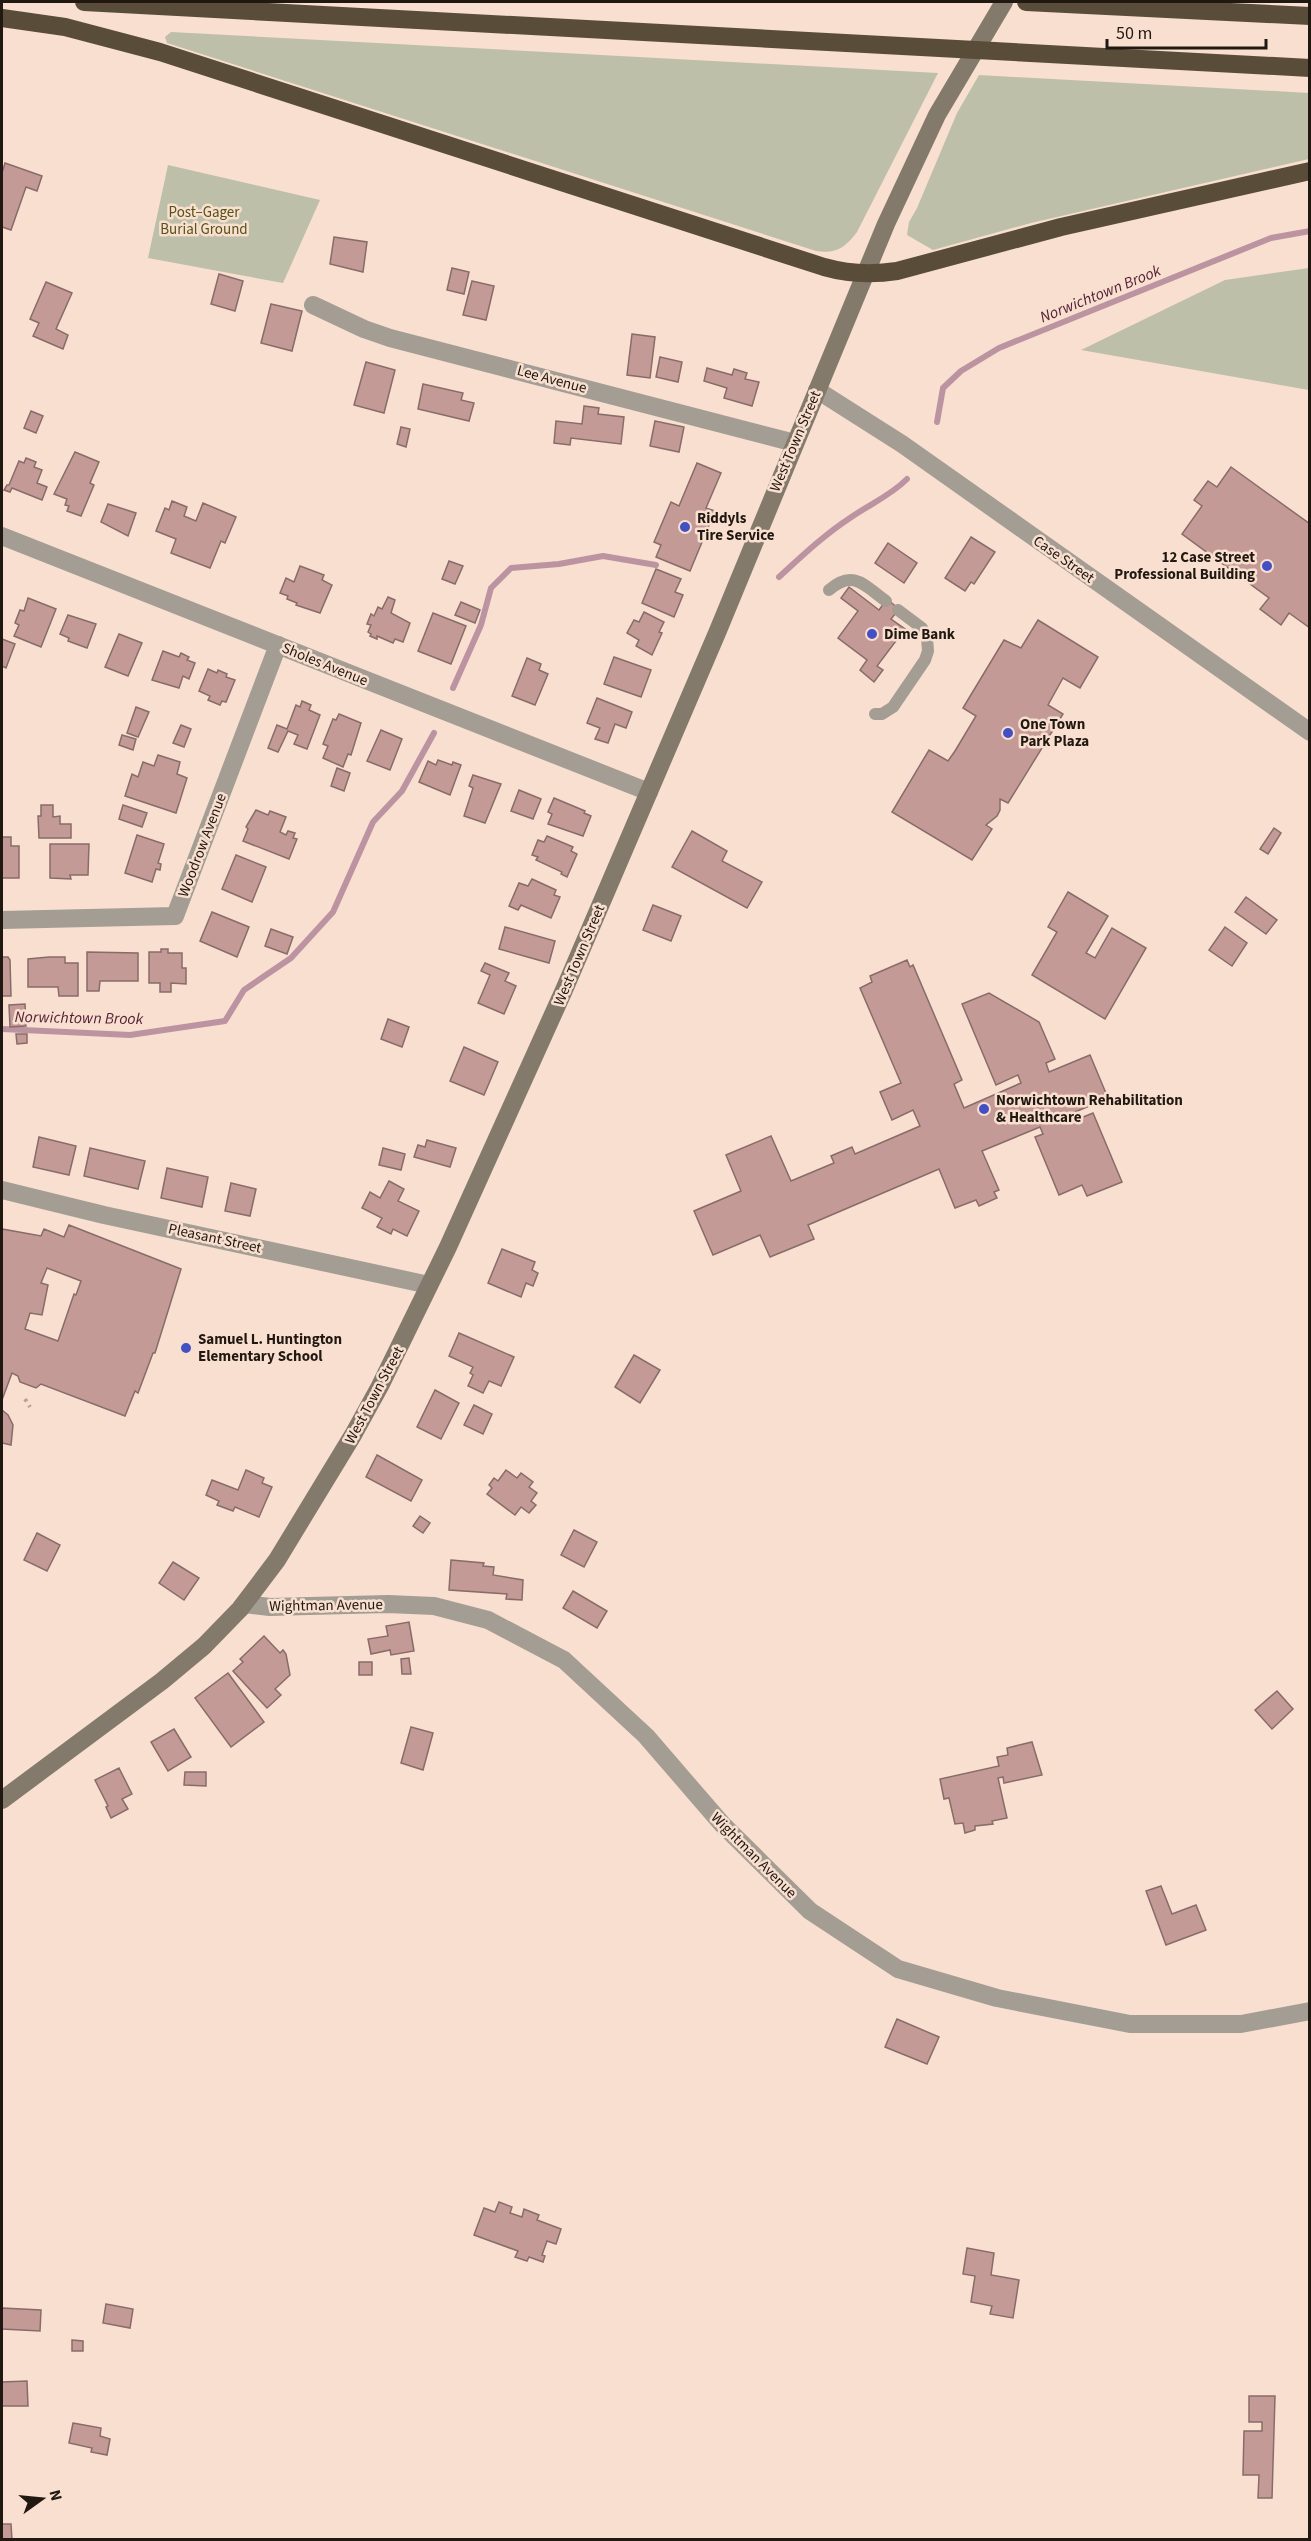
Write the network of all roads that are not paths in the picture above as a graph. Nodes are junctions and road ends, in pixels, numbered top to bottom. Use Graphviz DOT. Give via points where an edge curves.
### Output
graph roads {
  1 [pos="84,2"];
  2 [pos="1004,2"];
  3 [pos="1035,2"];
  4 [pos="1309,16"];
  5 [pos="2,18"];
  6 [pos="1310,68"];
  7 [pos="1310,171"];
  8 [pos="865,274"];
  9 [pos="313,305"];
  10 [pos="817,390"];
  11 [pos="795,443"];
  12 [pos="2,536"];
  13 [pos="830,590"];
  14 [pos="886,601"];
  15 [pos="898,610"];
  16 [pos="278,645"];
  17 [pos="875,714"];
  18 [pos="1310,732"];
  19 [pos="649,792"];
  20 [pos="2,920"];
  21 [pos="2,1190"];
  22 [pos="429,1285"];
  23 [pos="244,1604"];
  24 [pos="2,1800"];
  25 [pos="1310,2011"];
  1 -- 6 [label="highway"];
  2 -- 8 [label="main road, West Town Street" via="937,115"];
  3 -- 4 [label="highway"];
  5 -- 8 [label="highway" via="65,27 160,52 824,267"];
  7 -- 8 [label="highway" via="1061,227 897,271"];
  8 -- 10 [label="main road, West Town Street"];
  9 -- 11 [label="street, Lee Avenue" via="390,338"];
  10 -- 11 [label="main road, West Town Street"];
  10 -- 18 [label="street, Case Street" via="902,444"];
  11 -- 19 [label="main road, West Town Street"];
  12 -- 16 [label="street, Sholes Avenue"];
  13 -- 14 [label="lane" via="850,579"];
  15 -- 17 [label="lane" via="922,628 928,651 893,707"];
  16 -- 19 [label="street, Sholes Avenue"];
  16 -- 20 [label="street, Woodrow Avenue" via="175,916"];
  19 -- 22 [label="main road, West Town Street" via="523,1083"];
  21 -- 22 [label="street, Pleasant Street"];
  22 -- 23 [label="main road, West Town Street" via="353,1435 277,1560"];
  23 -- 24 [label="main road, West Town Street" via="162,1682"];
  23 -- 25 [label="street, Wightman Avenue" via="434,1606 488,1620 564,1660 646,1736 722,1824 810,1911 898,1969 997,1998 1130,2024 1241,2024"];
}
